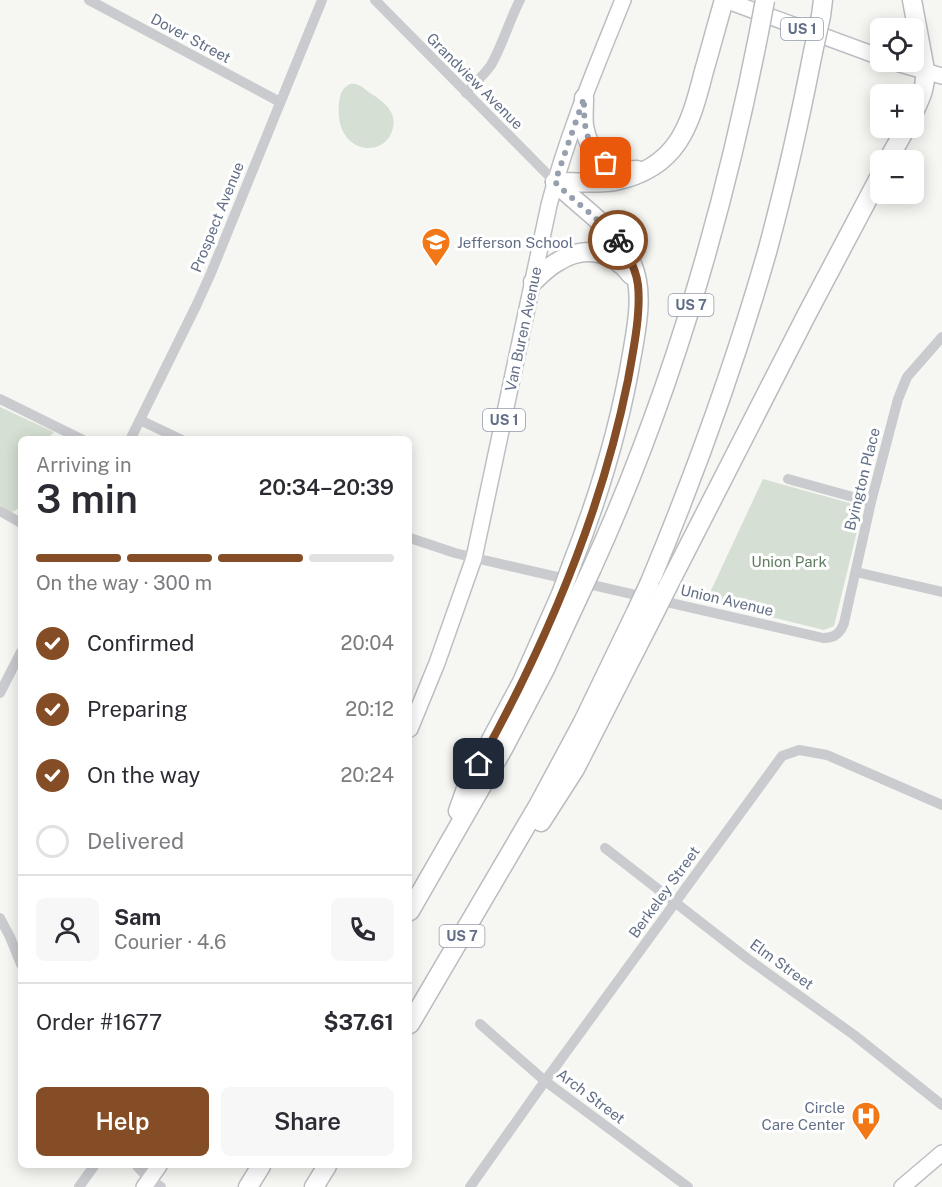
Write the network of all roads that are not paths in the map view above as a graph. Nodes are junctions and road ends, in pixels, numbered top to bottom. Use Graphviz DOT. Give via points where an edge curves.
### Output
graph roads {
  1 [pos="89,0"];
  2 [pos="322,0"];
  3 [pos="375,0"];
  4 [pos="520,0"];
  5 [pos="623,0"];
  6 [pos="765,0"];
  7 [pos="912,0"];
  8 [pos="722,6"];
  9 [pos="822,8"];
  10 [pos="870,54"];
  11 [pos="933,73"];
  12 [pos="924,89"];
  13 [pos="466,93"];
  14 [pos="584,98"];
  15 [pos="280,102"];
  16 [pos="647,169"];
  17 [pos="555,182"];
  18 [pos="870,195"];
  19 [pos="533,282"];
  20 [pos="638,287"];
  21 [pos="942,337"];
  22 [pos="0,399"];
  23 [pos="140,420"];
  24 [pos="75,436"];
  25 [pos="132,436"];
  26 [pos="174,436"];
  27 [pos="788,480"];
  28 [pos="871,501"];
  29 [pos="0,511"];
  30 [pos="18,521"];
  31 [pos="412,539"];
  32 [pos="474,558"];
  33 [pos="856,572"];
  34 [pos="942,592"];
  35 [pos="569,596"];
  36 [pos="645,614"];
  37 [pos="832,638"];
  38 [pos="18,658"];
  39 [pos="0,693"];
  40 [pos="412,724"];
  41 [pos="942,805"];
  42 [pos="605,848"];
  43 [pos="674,903"];
  44 [pos="412,908"];
  45 [pos="0,918"];
  46 [pos="18,957"];
  47 [pos="412,1021"];
  48 [pos="480,1024"];
  49 [pos="545,1081"];
  50 [pos="942,1105"];
  51 [pos="942,1153"];
  52 [pos="93,1168"];
  53 [pos="138,1168"];
  54 [pos="158,1168"];
  55 [pos="260,1168"];
  56 [pos="326,1168"];
  57 [pos="151,1184"];
  58 [pos="79,1187"];
  59 [pos="248,1187"];
  60 [pos="314,1187"];
  61 [pos="470,1187"];
  62 [pos="688,1187"];
  63 [pos="902,1187"];
  1 -- 15 [label="street, Dover Street"];
  2 -- 15 [label="street, Prospect Avenue"];
  3 -- 13 [label="street, Grandview Avenue"];
  4 -- 13 [label="street" via="490,66"];
  5 -- 14 [label="main road, Van Buren Avenue / US 1"];
  6 -- 35 [label="highway, US 7, bridge" via="725,186 687,318 612,524 592,568"];
  7 -- 11 [label="highway"];
  8 -- 10 [label="main road, US 1"];
  8 -- 16 [label="highway" via="687,128 670,152"];
  9 -- 36 [label="highway, US 7, bridge" via="789,162 754,295 711,426 650,582"];
  11 -- 12 [label="highway"];
  13 -- 17 [label="street, Grandview Avenue"];
  14 -- 16 [label="highway" via="587,136 600,158 622,170"];
  14 -- 17 [label="main road, Van Buren Avenue / US 1"];
  15 -- 23 [label="street, Prospect Avenue" via="211,273"];
  16 -- 17 [label="highway" via="613,181"];
  17 -- 19 [label="main road, Van Buren Avenue / US 1"];
  17 -- 20 [label="highway" via="619,241 632,263"];
  18 -- 36 [label="highway, bridge" via="668,585"];
  19 -- 20 [label="highway" via="560,260 591,252 618,261"];
  19 -- 32 [label="main road, Van Buren Avenue / US 1"];
  20 -- 35 [label="highway, bridge" via="637,323 618,424 572,564"];
  21 -- 28 [label="street, Byington Place" via="903,384"];
  22 -- 24 [label="street"];
  23 -- 25 [label="street, Prospect Avenue"];
  23 -- 26 [label="street"];
  27 -- 28 [label="street"];
  28 -- 33 [label="street, Byington Place"];
  29 -- 30 [label="street"];
  31 -- 32 [label="street, Union Avenue"];
  32 -- 37 [label="street, Union Avenue"];
  32 -- 40 [label="main road, Van Buren Avenue / US 1"];
  33 -- 34 [label="street"];
  33 -- 37 [label="street, Byington Place" via="842,628"];
  35 -- 44 [label="highway, US 7" via="545,669"];
  36 -- 47 [label="highway, US 7" via="603,681 494,883"];
  38 -- 39 [label="street"];
  41 -- 43 [label="street, Berkeley Street" via="827,755 799,750 782,756"];
  42 -- 43 [label="street, Elm Street"];
  43 -- 49 [label="street, Berkeley Street"];
  43 -- 50 [label="street, Elm Street"];
  45 -- 46 [label="street"];
  48 -- 49 [label="street, Arch Street"];
  49 -- 61 [label="street, Berkeley Street"];
  49 -- 62 [label="street, Arch Street"];
  51 -- 63 [label="main road"];
  52 -- 58 [label="street"];
  53 -- 57 [label="street"];
  54 -- 57 [label="main road"];
  55 -- 59 [label="highway"];
  56 -- 60 [label="highway"];
}
